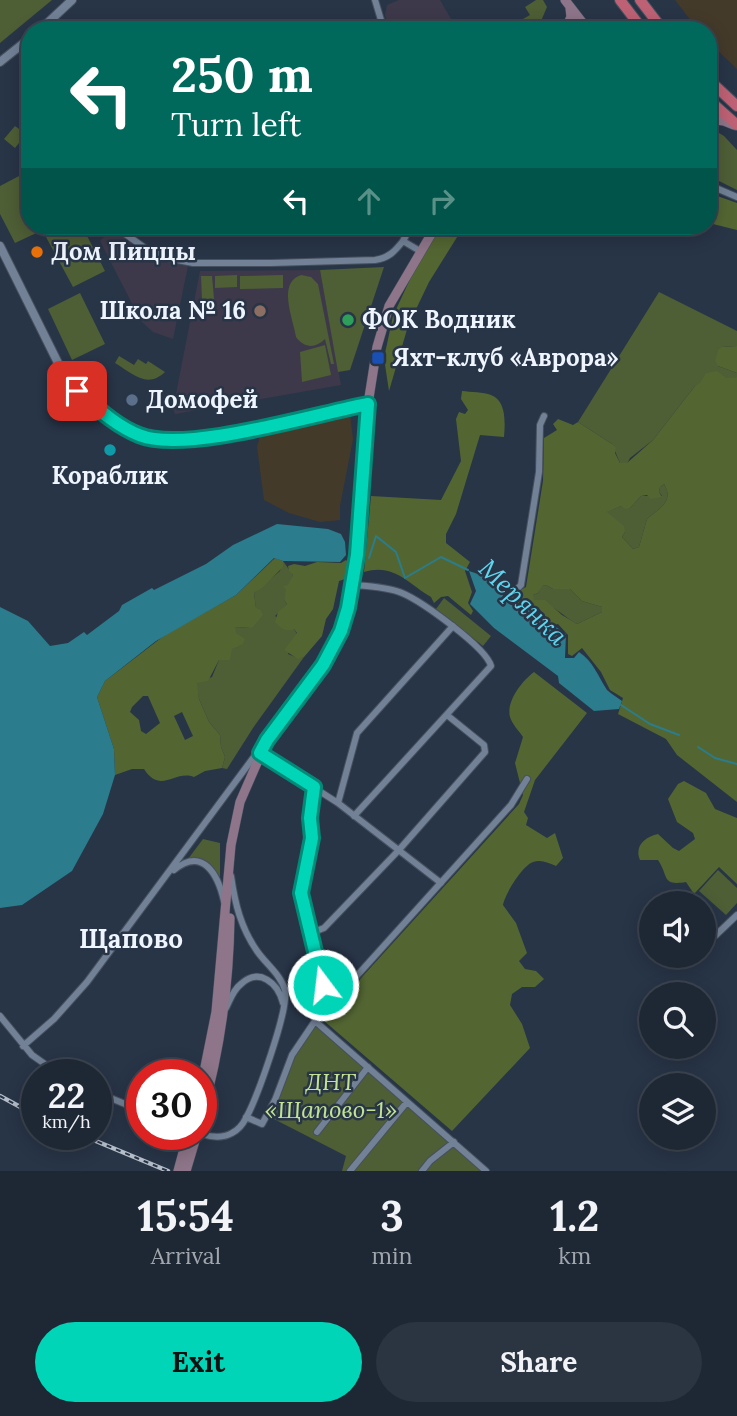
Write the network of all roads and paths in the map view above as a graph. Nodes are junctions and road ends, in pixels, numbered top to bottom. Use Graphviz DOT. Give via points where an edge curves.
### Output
graph roads {
  1 [pos="72,0"];
  2 [pos="375,0"];
  3 [pos="621,0"];
  4 [pos="640,0"];
  5 [pos="567,3"];
  6 [pos="50,21"];
  7 [pos="381,21"];
  8 [pos="573,21"];
  9 [pos="636,21"];
  10 [pos="656,21"];
  11 [pos="21,45"];
  12 [pos="0,62"];
  13 [pos="717,87"];
  14 [pos="737,106"];
  15 [pos="717,107"];
  16 [pos="717,120"];
  17 [pos="737,126"];
  18 [pos="717,188"];
  19 [pos="737,197"];
  20 [pos="127,235"];
  21 [pos="406,235"];
  22 [pos="430,235"];
  23 [pos="403,241"];
  24 [pos="0,246"];
  25 [pos="420,251"];
  26 [pos="368,404"];
  27 [pos="544,416"];
  28 [pos="353,585"];
  29 [pos="518,588"];
  30 [pos="453,626"];
  31 [pos="447,715"];
  32 [pos="267,740"];
  33 [pos="260,753"];
  34 [pos="527,779"];
  35 [pos="314,787"];
  36 [pos="338,803"];
  37 [pos="354,816"];
  38 [pos="398,851"];
  39 [pos="230,864"];
  40 [pos="230,874"];
  41 [pos="164,879"];
  42 [pos="441,883"];
  43 [pos="226,907"];
  44 [pos="737,915"];
  45 [pos="311,933"];
  46 [pos="716,935"];
  47 [pos="283,1012"];
  48 [pos="224,1014"];
  49 [pos="0,1016"];
  50 [pos="23,1046"];
  51 [pos="36,1059"];
  52 [pos="210,1059"];
  53 [pos="213,1059"];
  54 [pos="368,1067"];
  55 [pos="407,1102"];
  56 [pos="246,1117"];
  57 [pos="317,1132"];
  58 [pos="217,1135"];
  59 [pos="454,1142"];
  60 [pos="184,1150"];
  61 [pos="193,1150"];
  62 [pos="178,1171"];
  63 [pos="186,1171"];
  64 [pos="350,1171"];
  65 [pos="422,1171"];
  66 [pos="486,1171"];
  1 -- 6 [label="street"];
  2 -- 7 [label="street"];
  3 -- 9 [label="highway"];
  4 -- 10 [label="highway"];
  5 -- 8 [label="main road"];
  11 -- 12 [label="street"];
  13 -- 14 [label="highway"];
  15 -- 17 [label="highway"];
  16 -- 17 [label="main road"];
  18 -- 19 [label="street"];
  20 -- 23 [label="street" via="167,258 193,263 375,260 394,252"];
  21 -- 23 [label="street"];
  22 -- 25 [label="main road"];
  23 -- 25 [label="street"];
  24 -- 26 [label="street" via="68,382 103,413 139,435 159,439 219,436"];
  25 -- 26 [label="main road" via="384,320"];
  26 -- 28 [label="main road"];
  27 -- 29 [label="street"];
  28 -- 30 [label="street" via="404,593"];
  28 -- 32 [label="main road" via="332,649"];
  30 -- 31 [label="street" via="489,660 490,668"];
  30 -- 36 [label="street" via="357,733"];
  31 -- 37 [label="street"];
  31 -- 38 [label="street" via="484,745 485,752"];
  32 -- 33 [label="main road"];
  32 -- 41 [label="street"];
  33 -- 35 [label="street"];
  33 -- 39 [label="main road" via="240,802"];
  34 -- 42 [label="street" via="511,805"];
  35 -- 36 [label="street"];
  35 -- 45 [label="street" via="312,838 301,893"];
  36 -- 37 [label="street"];
  37 -- 38 [label="street"];
  38 -- 42 [label="street"];
  38 -- 45 [label="street" via="324,929"];
  39 -- 40 [label="main road"];
  39 -- 43 [label="main road"];
  40 -- 47 [label="street" via="244,931 284,988"];
  40 -- 48 [label="main road"];
  41 -- 43 [label="street" via="184,863 200,863 216,875"];
  41 -- 50 [label="street" via="81,989"];
  42 -- 45 [label="street" via="327,1009"];
  43 -- 52 [label="main road"];
  44 -- 46 [label="street"];
  47 -- 48 [label="street" via="275,985 257,977 239,986"];
  47 -- 56 [label="street"];
  48 -- 53 [label="main road"];
  49 -- 50 [label="street"];
  50 -- 51 [label="street"];
  54 -- 55 [label="street"];
  54 -- 56 [label="street" via="315,1021 292,1055 262,1124"];
  54 -- 57 [label="street"];
  55 -- 59 [label="street"];
  55 -- 64 [label="street"];
  56 -- 58 [label="street" via="226,1136"];
  59 -- 65 [label="street"];
  59 -- 66 [label="street"];
  60 -- 62 [label="main road"];
  61 -- 63 [label="main road"];
}
